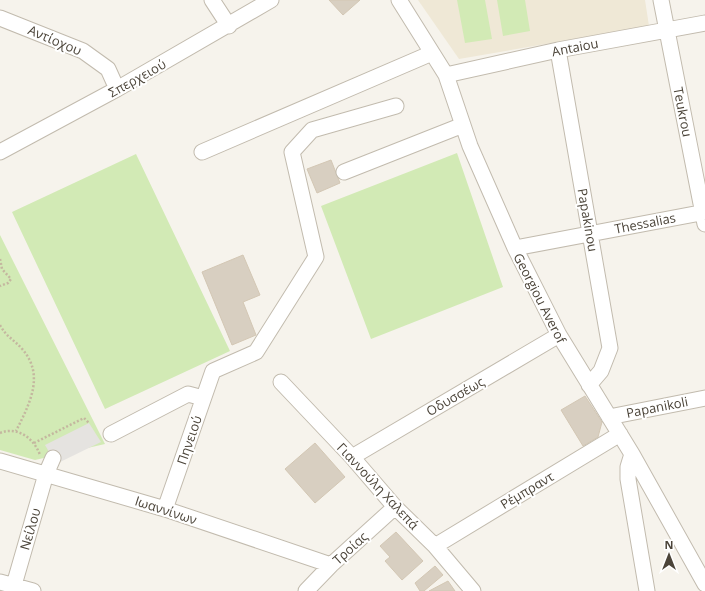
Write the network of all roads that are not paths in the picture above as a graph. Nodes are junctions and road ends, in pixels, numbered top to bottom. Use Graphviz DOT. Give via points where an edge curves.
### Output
graph roads {
  1 [pos="212,0"];
  2 [pos="271,0"];
  3 [pos="399,0"];
  4 [pos="661,0"];
  5 [pos="0,18"];
  6 [pos="705,23"];
  7 [pos="228,26"];
  8 [pos="667,30"];
  9 [pos="558,50"];
  10 [pos="432,53"];
  11 [pos="446,75"];
  12 [pos="117,89"];
  13 [pos="396,106"];
  14 [pos="463,125"];
  15 [pos="0,152"];
  16 [pos="202,152"];
  17 [pos="344,172"];
  18 [pos="704,216"];
  19 [pos="590,234"];
  20 [pos="515,248"];
  21 [pos="559,335"];
  22 [pos="281,382"];
  23 [pos="589,385"];
  24 [pos="203,398"];
  25 [pos="705,398"];
  26 [pos="609,417"];
  27 [pos="111,434"];
  28 [pos="620,434"];
  29 [pos="632,454"];
  30 [pos="352,457"];
  31 [pos="46,459"];
  32 [pos="0,461"];
  33 [pos="46,474"];
  34 [pos="395,508"];
  35 [pos="165,509"];
  36 [pos="435,546"];
  37 [pos="331,565"];
  38 [pos="7,584"];
  39 [pos="705,584"];
  40 [pos="34,591"];
  41 [pos="306,591"];
  42 [pos="473,591"];
  43 [pos="647,591"];
  1 -- 7 [label="street"];
  2 -- 7 [label="street, Σπερχειού"];
  3 -- 10 [label="street, Georgiou Averof"];
  4 -- 8 [label="street, Teukrou"];
  5 -- 12 [label="street, Αντίοχου" via="83,51 108,69"];
  6 -- 8 [label="street, Antaiou"];
  7 -- 12 [label="street, Σπερχειού"];
  8 -- 9 [label="street, Antaiou"];
  8 -- 18 [label="street, Teukrou"];
  9 -- 11 [label="street, Antaiou"];
  9 -- 19 [label="street, Papakinou"];
  10 -- 11 [label="street, Georgiou Averof"];
  10 -- 16 [label="street"];
  11 -- 14 [label="street, Georgiou Averof"];
  12 -- 15 [label="street, Σπερχειού"];
  13 -- 24 [label="street, Πηνειού" via="312,130 292,152 316,257 256,352 213,371"];
  14 -- 17 [label="street"];
  14 -- 20 [label="street, Georgiou Averof"];
  18 -- 19 [label="street, Thessalias"];
  19 -- 20 [label="street, Thessalias"];
  19 -- 23 [label="street, Papakinou" via="610,348 601,371"];
  20 -- 21 [label="street, Georgiou Averof"];
  21 -- 23 [label="street, Georgiou Averof"];
  21 -- 30 [label="street, Οδυσσέως"];
  22 -- 30 [label="street, Γιαννούλη Χαλεπά"];
  23 -- 26 [label="street, Georgiou Averof"];
  24 -- 27 [label="street" via="188,394"];
  24 -- 35 [label="street, Πηνειού"];
  25 -- 26 [label="street, Papanikoli"];
  26 -- 28 [label="street, Georgiou Averof"];
  28 -- 29 [label="street, Georgiou Averof"];
  28 -- 36 [label="street, Ρέμπραντ"];
  29 -- 39 [label="street, Georgiou Averof"];
  29 -- 43 [label="street" via="628,479"];
  30 -- 34 [label="street, Γιαννούλη Χαλεπά"];
  31 -- 33 [label="street, Νείλου"];
  32 -- 33 [label="street, Ιωαννίνων"];
  33 -- 35 [label="street, Ιωαννίνων"];
  33 -- 38 [label="street, Νείλου"];
  34 -- 36 [label="street, Γιαννούλη Χαλεπά"];
  34 -- 37 [label="street, Τροίας"];
  35 -- 37 [label="street, Ιωαννίνων"];
  36 -- 42 [label="street, Γιαννούλη Χαλεπά"];
  37 -- 41 [label="street, Τροίας"];
  38 -- 40 [label="street"];
}
